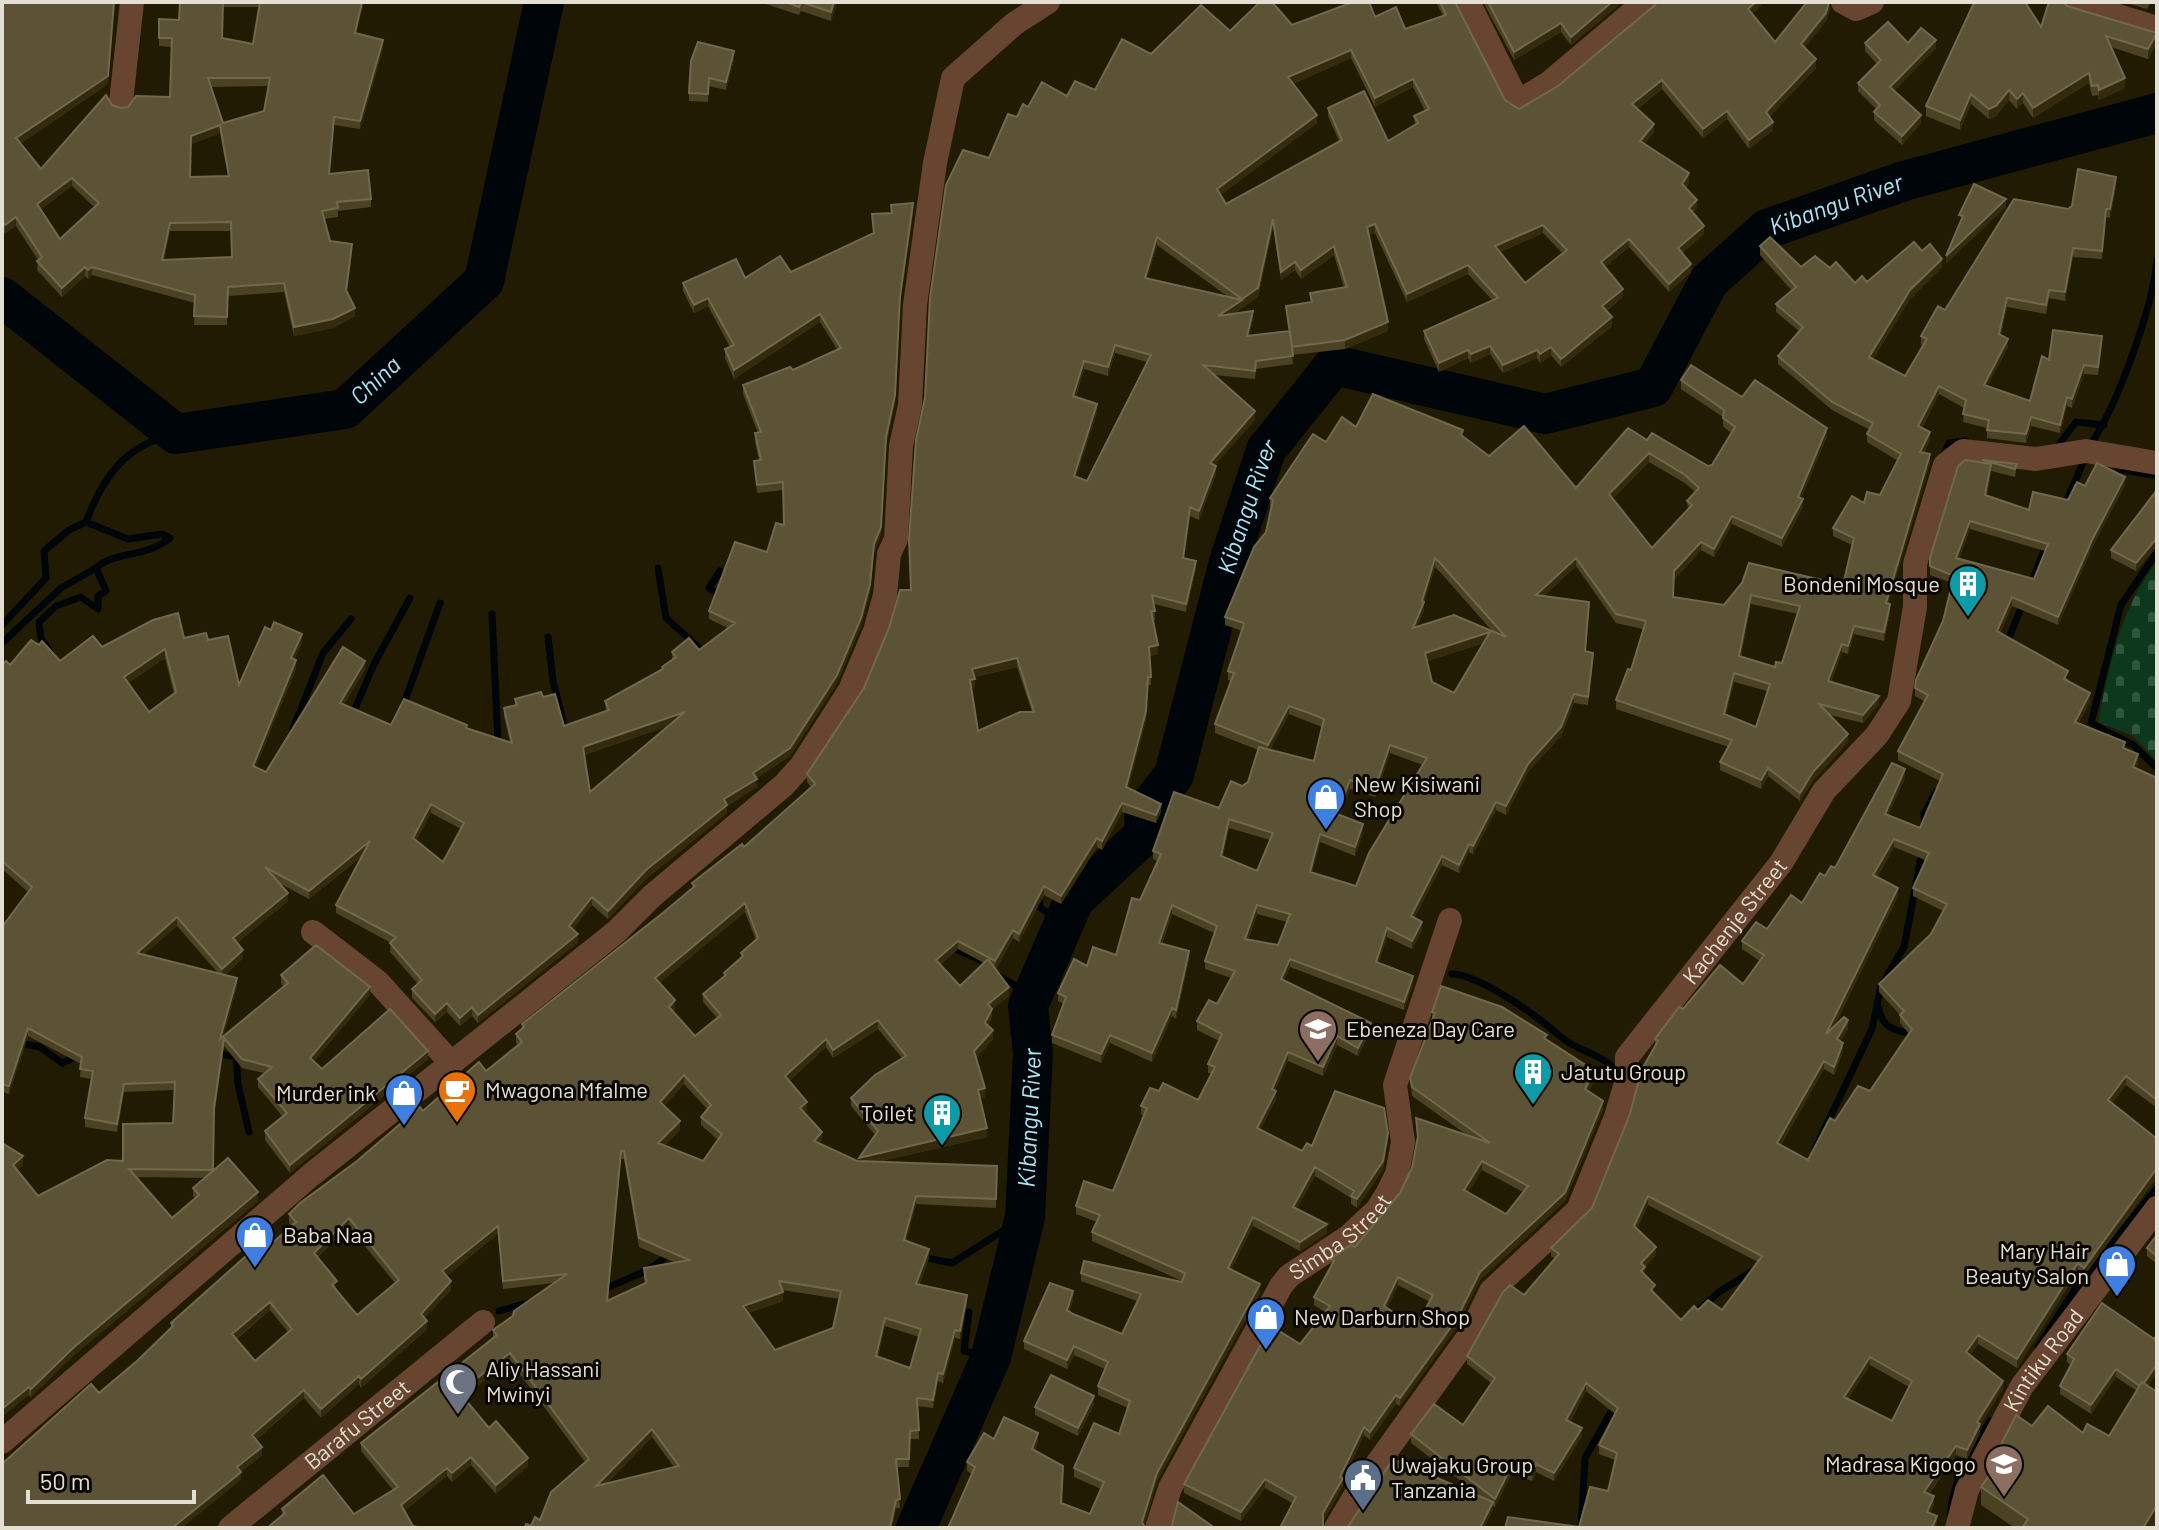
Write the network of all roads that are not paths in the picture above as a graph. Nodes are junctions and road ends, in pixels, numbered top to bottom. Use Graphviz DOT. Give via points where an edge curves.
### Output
graph roads {
  1 [pos="132,2"];
  2 [pos="1048,2"];
  3 [pos="1468,2"];
  4 [pos="1645,2"];
  5 [pos="1843,2"];
  6 [pos="1872,2"];
  7 [pos="2072,2"];
  8 [pos="2157,28"];
  9 [pos="121,102"];
  10 [pos="2157,463"];
  11 [pos="1450,920"];
  12 [pos="313,932"];
  13 [pos="452,1064"];
  14 [pos="2157,1208"];
  15 [pos="483,1322"];
  16 [pos="2,1442"];
  17 [pos="230,1528"];
  18 [pos="1157,1528"];
  19 [pos="1336,1528"];
  20 [pos="1957,1528"];
  1 -- 9 [label="street"];
  2 -- 13 [label="street" via="1014,24 953,78 950,88 915,305 896,539 875,631 850,690 784,785 616,932"];
  3 -- 4 [label="street" via="1518,102 1549,83"];
  5 -- 6 [label="street" via="1856,9"];
  7 -- 8 [label="street"];
  10 -- 19 [label="street, Kachenje Street" via="2086,451 2036,459 1963,451 1945,465 1915,564 1913,621 1899,701 1877,735 1824,791 1746,910 1627,1057 1627,1080 1616,1117 1578,1210 1491,1291 1469,1336"];
  11 -- 18 [label="street, Simba Street" via="1395,1085 1403,1142 1397,1174 1377,1210 1281,1286 1170,1488"];
  12 -- 13 [label="street" via="378,982"];
  13 -- 16 [label="street" via="311,1175"];
  14 -- 20 [label="street, Kintiku Road" via="2022,1386 1967,1490"];
  15 -- 17 [label="street, Barafu Street"];
}
